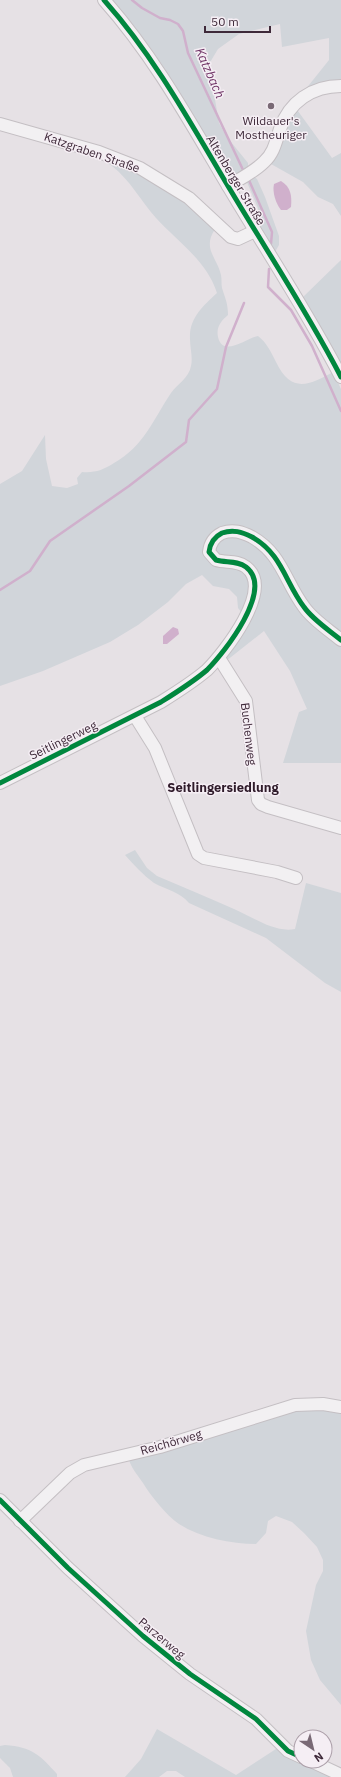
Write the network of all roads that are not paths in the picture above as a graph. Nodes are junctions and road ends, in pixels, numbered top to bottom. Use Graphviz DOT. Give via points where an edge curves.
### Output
graph roads {
  1 [pos="104,0"];
  2 [pos="341,86"];
  3 [pos="0,124"];
  4 [pos="228,186"];
  5 [pos="255,231"];
  6 [pos="341,377"];
  7 [pos="341,640"];
  8 [pos="219,658"];
  9 [pos="135,716"];
  10 [pos="0,783"];
  11 [pos="341,828"];
  12 [pos="296,878"];
  13 [pos="341,1407"];
  14 [pos="0,1500"];
  15 [pos="20,1521"];
  16 [pos="293,1753"];
  17 [pos="328,1769"];
  18 [pos="341,1775"];
  1 -- 4 [label="street, Altenberger Straße" via="133,34 154,65"];
  2 -- 4 [label="street, Altenberger Straße" via="320,89 300,98 284,117 273,150 264,162"];
  3 -- 5 [label="street, Katzgraben Straße" via="99,152 140,168 189,198 230,237 238,239"];
  4 -- 5 [label="street, Altenberger Straße"];
  5 -- 6 [label="street, Altenberger Straße" via="312,323"];
  7 -- 8 [label="street, Seitlingerweg" via="304,607 285,571 272,553 252,537 240,531 232,531 218,535 213,540 209,552 216,560 247,567 253,579 253,597 241,626"];
  8 -- 9 [label="street, Seitlingerweg" via="186,686"];
  8 -- 11 [label="street, Buchenweg" via="246,701 258,800 268,808"];
  9 -- 10 [label="street, Seitlingerweg"];
  9 -- 12 [label="street" via="155,748 198,854 204,858"];
  13 -- 15 [label="street, Reichörweg" via="295,1405 160,1447 84,1465 70,1473"];
  14 -- 15 [label="street, Parzerweg"];
  15 -- 16 [label="street, Parzerweg" via="143,1636 190,1674 256,1719"];
  17 -- 18 [label="street"];
}
